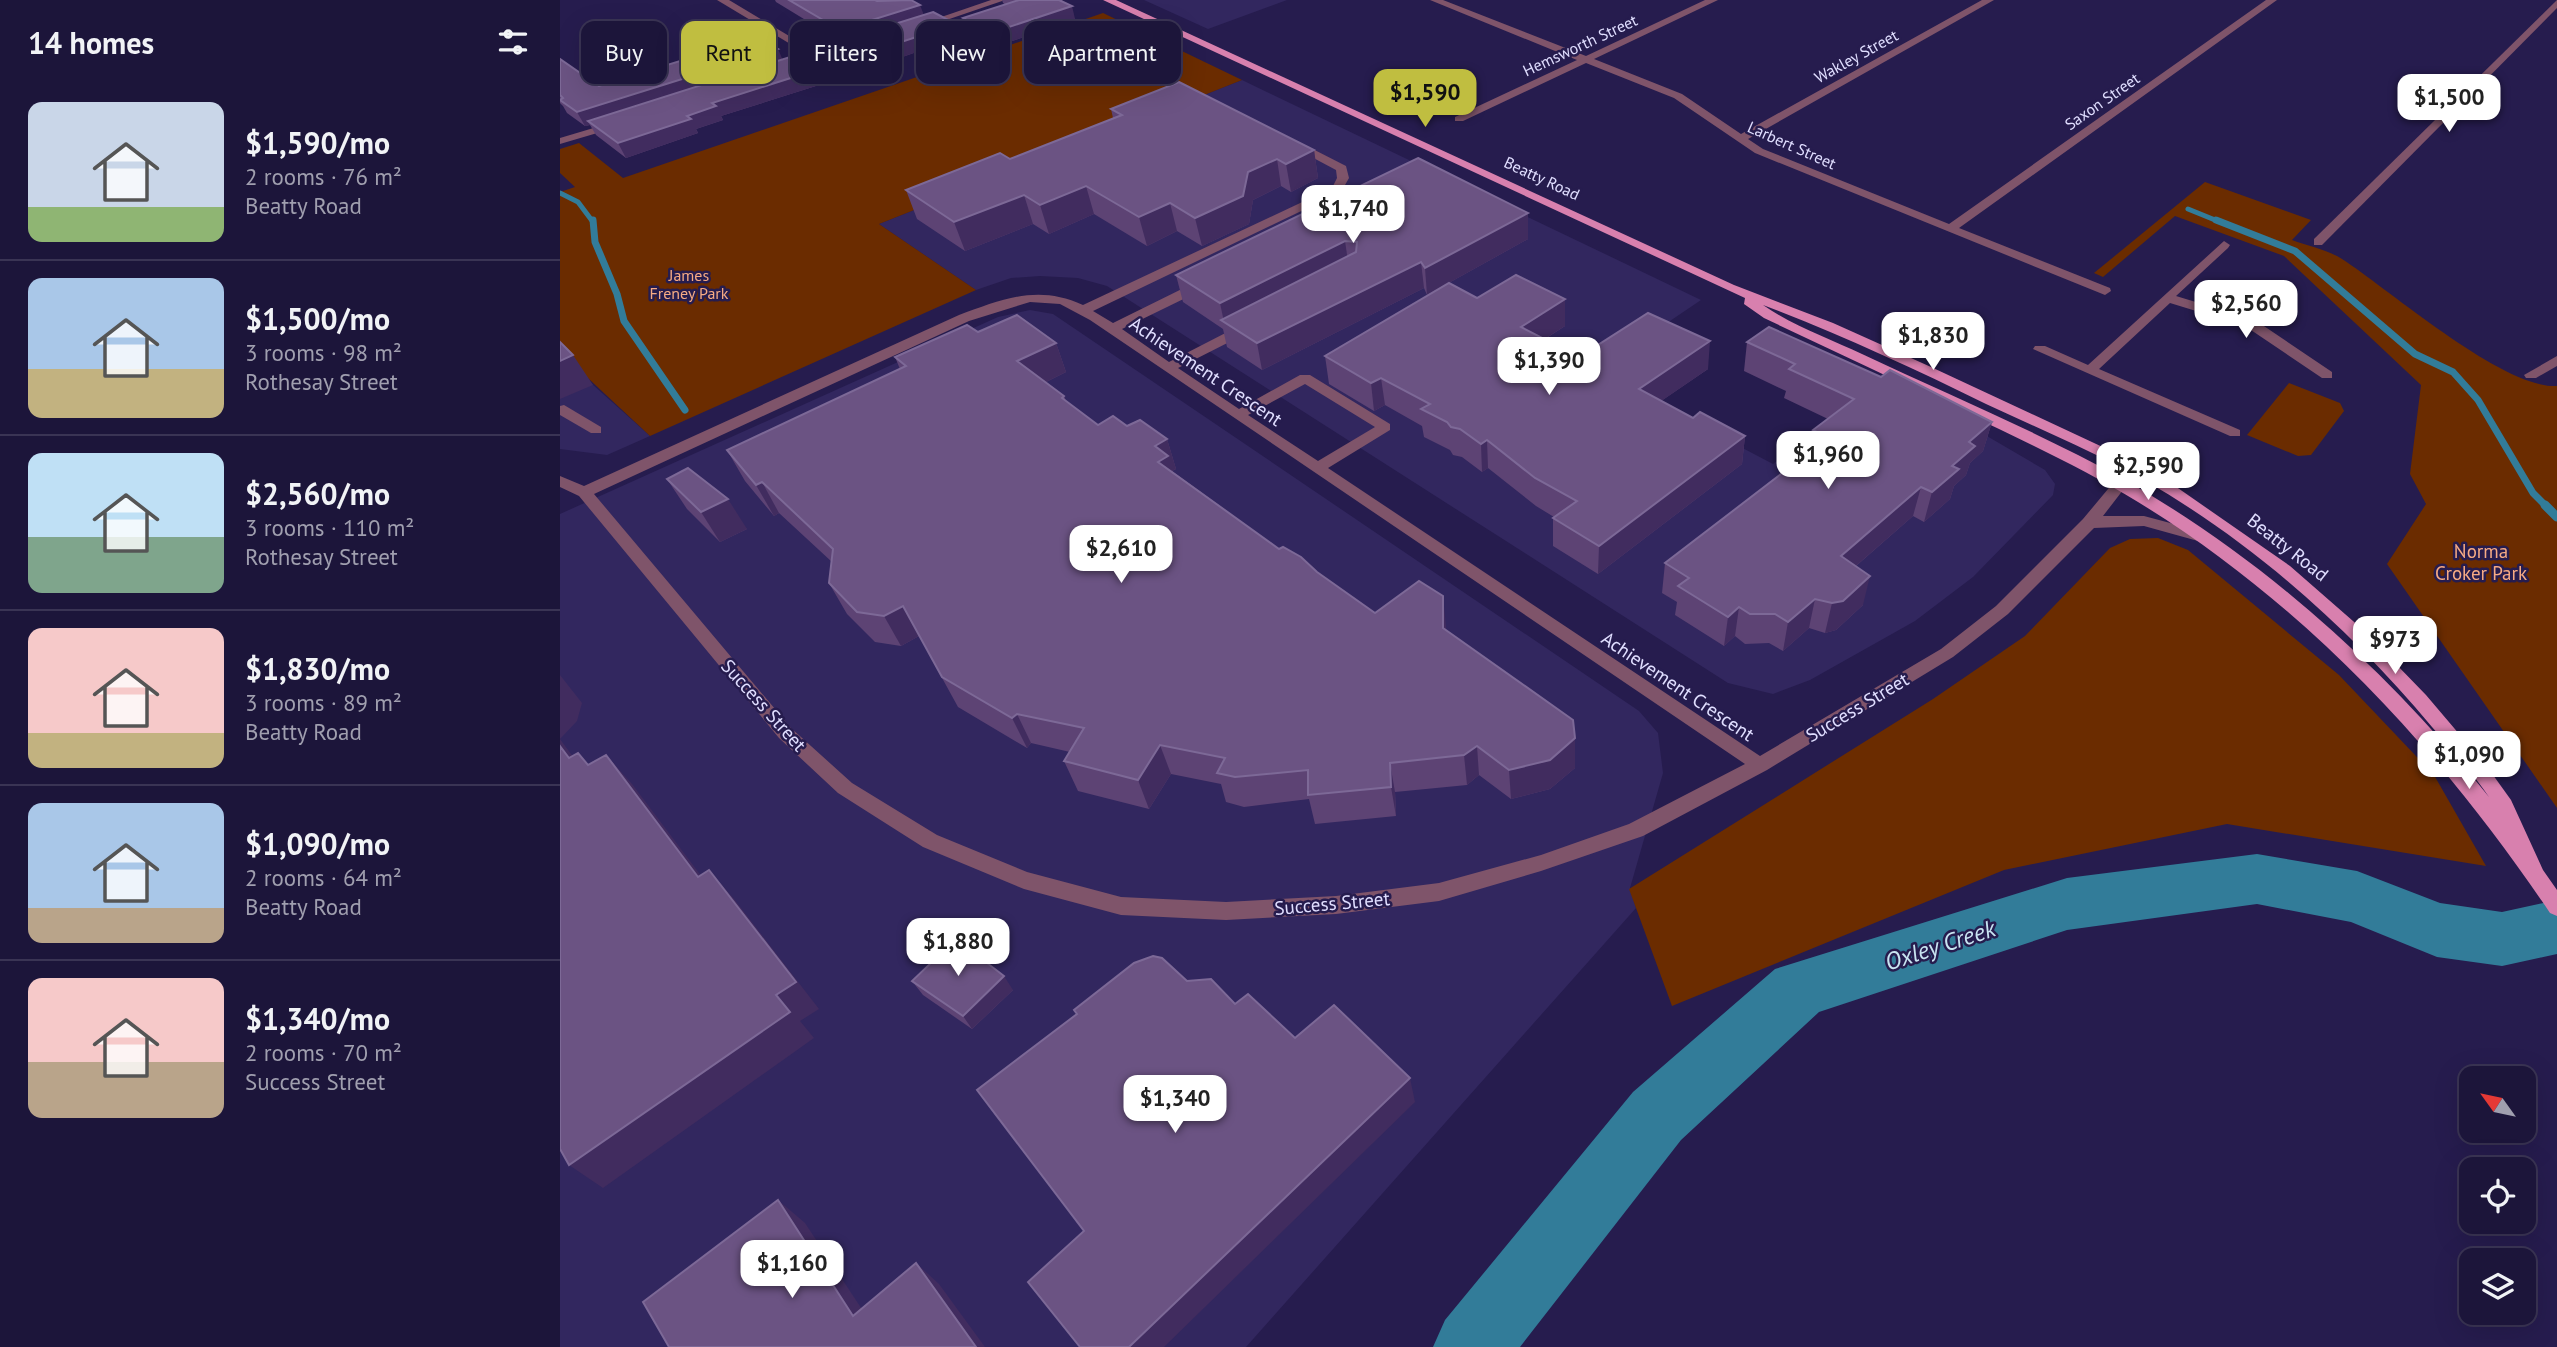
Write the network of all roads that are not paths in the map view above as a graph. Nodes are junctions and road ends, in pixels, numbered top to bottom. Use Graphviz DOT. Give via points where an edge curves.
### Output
graph roads {
  1 [pos="722,0"];
  2 [pos="1000,0"];
  3 [pos="1108,0"];
  4 [pos="1435,0"];
  5 [pos="1713,0"];
  6 [pos="1989,0"];
  7 [pos="2272,0"];
  8 [pos="2557,4"];
  9 [pos="910,29"];
  10 [pos="790,40"];
  11 [pos="1586,60"];
  12 [pos="1460,118"];
  13 [pos="634,119"];
  14 [pos="1281,136"];
  15 [pos="1739,139"];
  16 [pos="560,141"];
  17 [pos="1951,228"];
  18 [pos="2318,242"];
  19 [pos="2224,245"];
  20 [pos="1208,282"];
  21 [pos="2105,291"];
  22 [pos="2168,298"];
  23 [pos="1082,311"];
  24 [pos="1261,321"];
  25 [pos="1110,330"];
  26 [pos="2040,349"];
  27 [pos="2557,360"];
  28 [pos="1168,368"];
  29 [pos="2090,370"];
  30 [pos="2327,375"];
  31 [pos="2531,375"];
  32 [pos="560,411"];
  33 [pos="1238,415"];
  34 [pos="596,430"];
  35 [pos="2235,433"];
  36 [pos="1318,468"];
  37 [pos="2127,476"];
  38 [pos="560,481"];
  39 [pos="584,492"];
  40 [pos="2088,523"];
  41 [pos="2202,538"];
  42 [pos="1760,765"];
  43 [pos="2533,869"];
  44 [pos="2557,908"];
  1 -- 10 [label="street"];
  2 -- 9 [label="street"];
  3 -- 37 [label="main road, Beatty Road" via="1729,288 1769,315"];
  4 -- 11 [label="street, Larbert Street"];
  5 -- 11 [label="street, Hemsworth Street"];
  6 -- 15 [label="street, Wakley Street"];
  7 -- 17 [label="street, Saxon Street"];
  8 -- 18 [label="street"];
  11 -- 12 [label="street, Hemsworth Street"];
  11 -- 15 [label="street, Larbert Street" via="1678,96"];
  13 -- 16 [label="street"];
  14 -- 23 [label="street" via="1342,168 1337,190"];
  15 -- 17 [label="street, Larbert Street"];
  17 -- 21 [label="street, Larbert Street"];
  19 -- 22 [label="street"];
  20 -- 25 [label="street"];
  22 -- 29 [label="street"];
  22 -- 30 [label="street" via="2250,323"];
  23 -- 25 [label="street, Achievement Crescent"];
  23 -- 39 [label="street, Achievement Crescent" via="1055,298 1001,304"];
  24 -- 28 [label="street"];
  25 -- 28 [label="street, Achievement Crescent"];
  26 -- 29 [label="street"];
  27 -- 31 [label="street"];
  28 -- 33 [label="street, Achievement Crescent"];
  29 -- 35 [label="street"];
  32 -- 34 [label="street" via="564,409"];
  33 -- 36 [label="street, Achievement Crescent"];
  33 -- 36 [label="street" via="1305,378 1385,428"];
  36 -- 42 [label="street, Achievement Crescent"];
  37 -- 40 [label="street, Success Street"];
  37 -- 41 [label="main road, Beatty Road"];
  37 -- 43 [label="main road, Beatty Road" via="2170,488 2264,554 2349,627 2424,702 2500,798"];
  38 -- 39 [label="street, Success Street"];
  39 -- 42 [label="street, Success Street" via="785,733 845,788 930,841 1024,880 1121,906 1226,911 1336,905 1439,892 1636,830"];
  40 -- 41 [label="street" via="2124,518 2159,521"];
  40 -- 42 [label="street, Success Street" via="2002,610 1947,653"];
  41 -- 43 [label="main road, Beatty Road" via="2326,637 2410,717"];
  43 -- 44 [label="main road, Beatty Road"];
}
